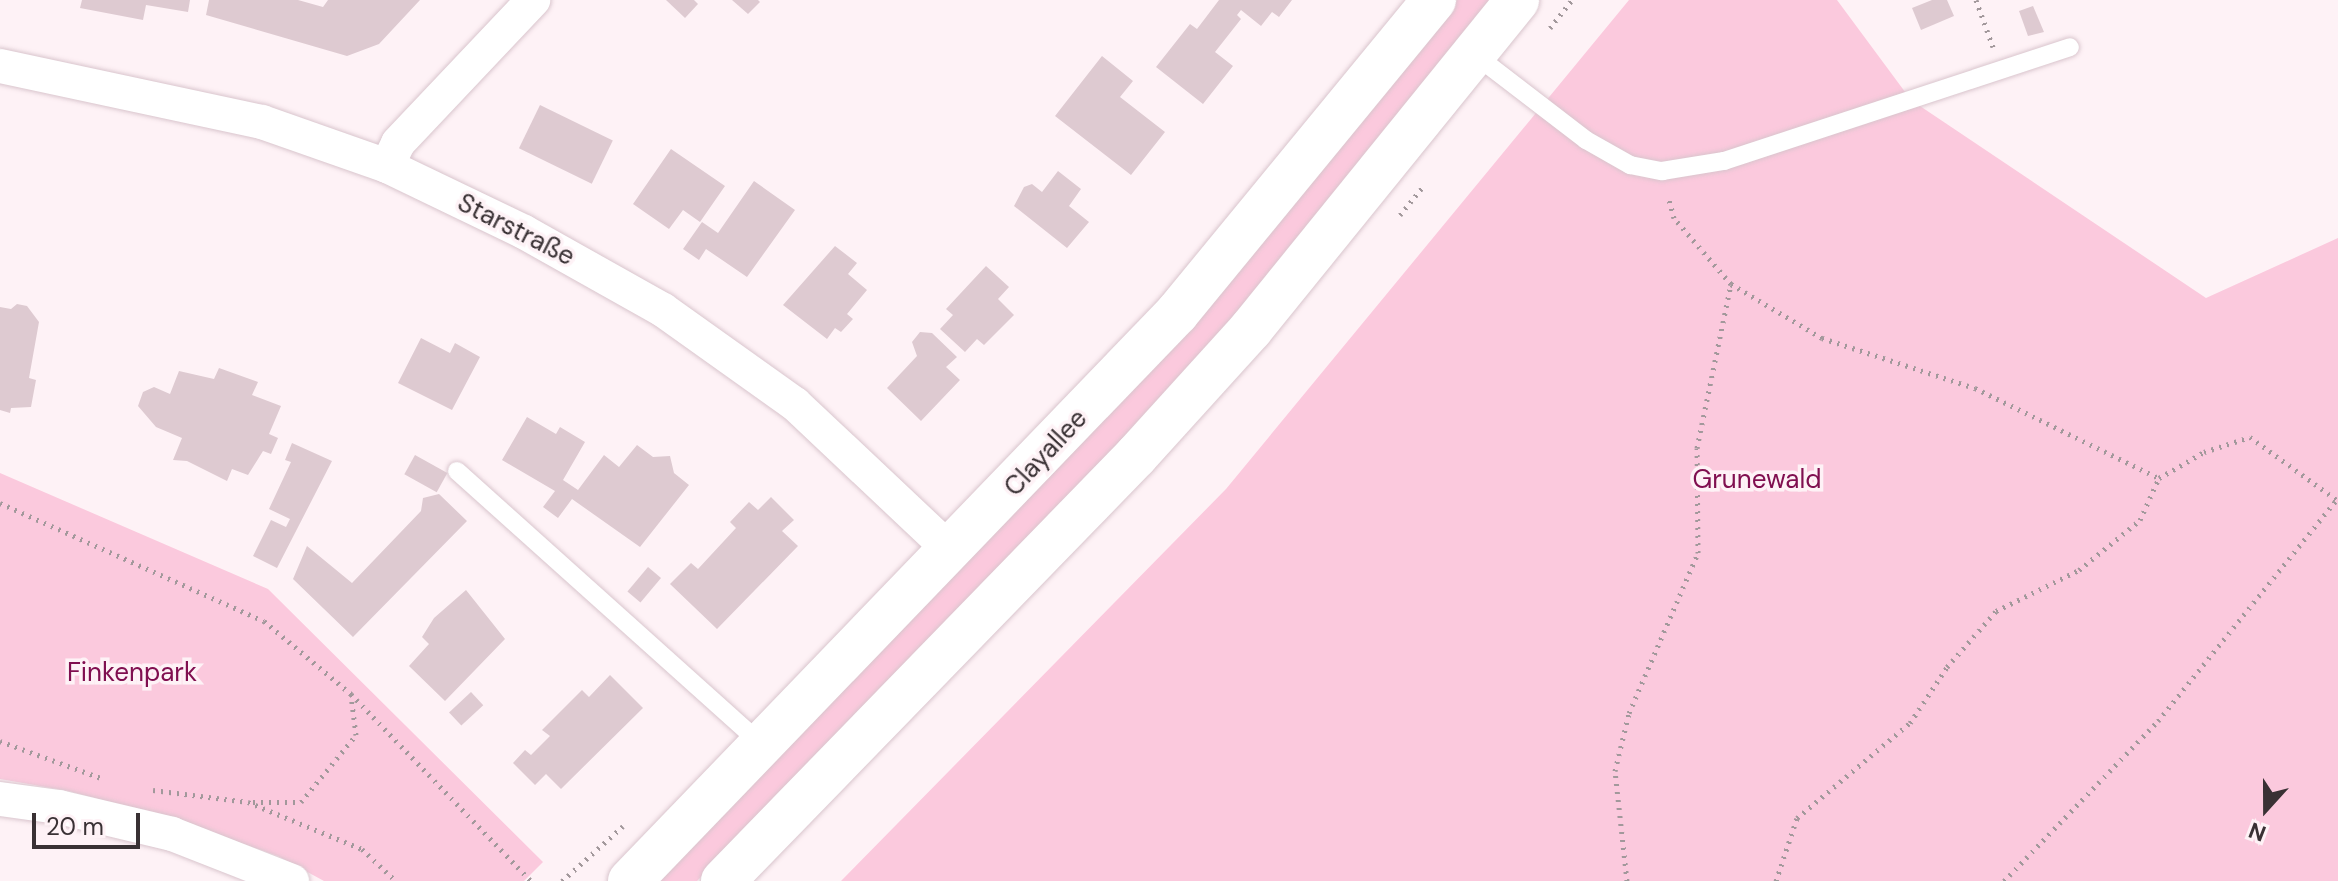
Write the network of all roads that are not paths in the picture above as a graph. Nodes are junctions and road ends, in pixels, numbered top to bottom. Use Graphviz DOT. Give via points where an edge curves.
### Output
graph roads {
  1 [pos="533,0"];
  2 [pos="1434,0"];
  3 [pos="1517,0"];
  4 [pos="2070,47"];
  5 [pos="1474,54"];
  6 [pos="0,66"];
  7 [pos="387,166"];
  8 [pos="457,471"];
  9 [pos="952,552"];
  10 [pos="763,747"];
  11 [pos="0,799"];
  12 [pos="292,881"];
  13 [pos="630,881"];
  14 [pos="723,881"];
  1 -- 7 [label="street" via="398,143"];
  2 -- 9 [label="main road, Clayallee" via="1177,313"];
  3 -- 5 [label="main road"];
  4 -- 5 [label="lane" via="1724,161 1662,171 1630,165 1586,140"];
  5 -- 14 [label="main road" via="1220,364"];
  6 -- 7 [label="street, Starstraße" via="262,122"];
  7 -- 9 [label="street, Starstraße" via="524,232 663,310 795,404"];
  8 -- 10 [label="lane" via="716,699"];
  9 -- 10 [label="main road, Clayallee"];
  10 -- 13 [label="main road, Clayallee"];
  11 -- 12 [label="street" via="172,834"];
}
